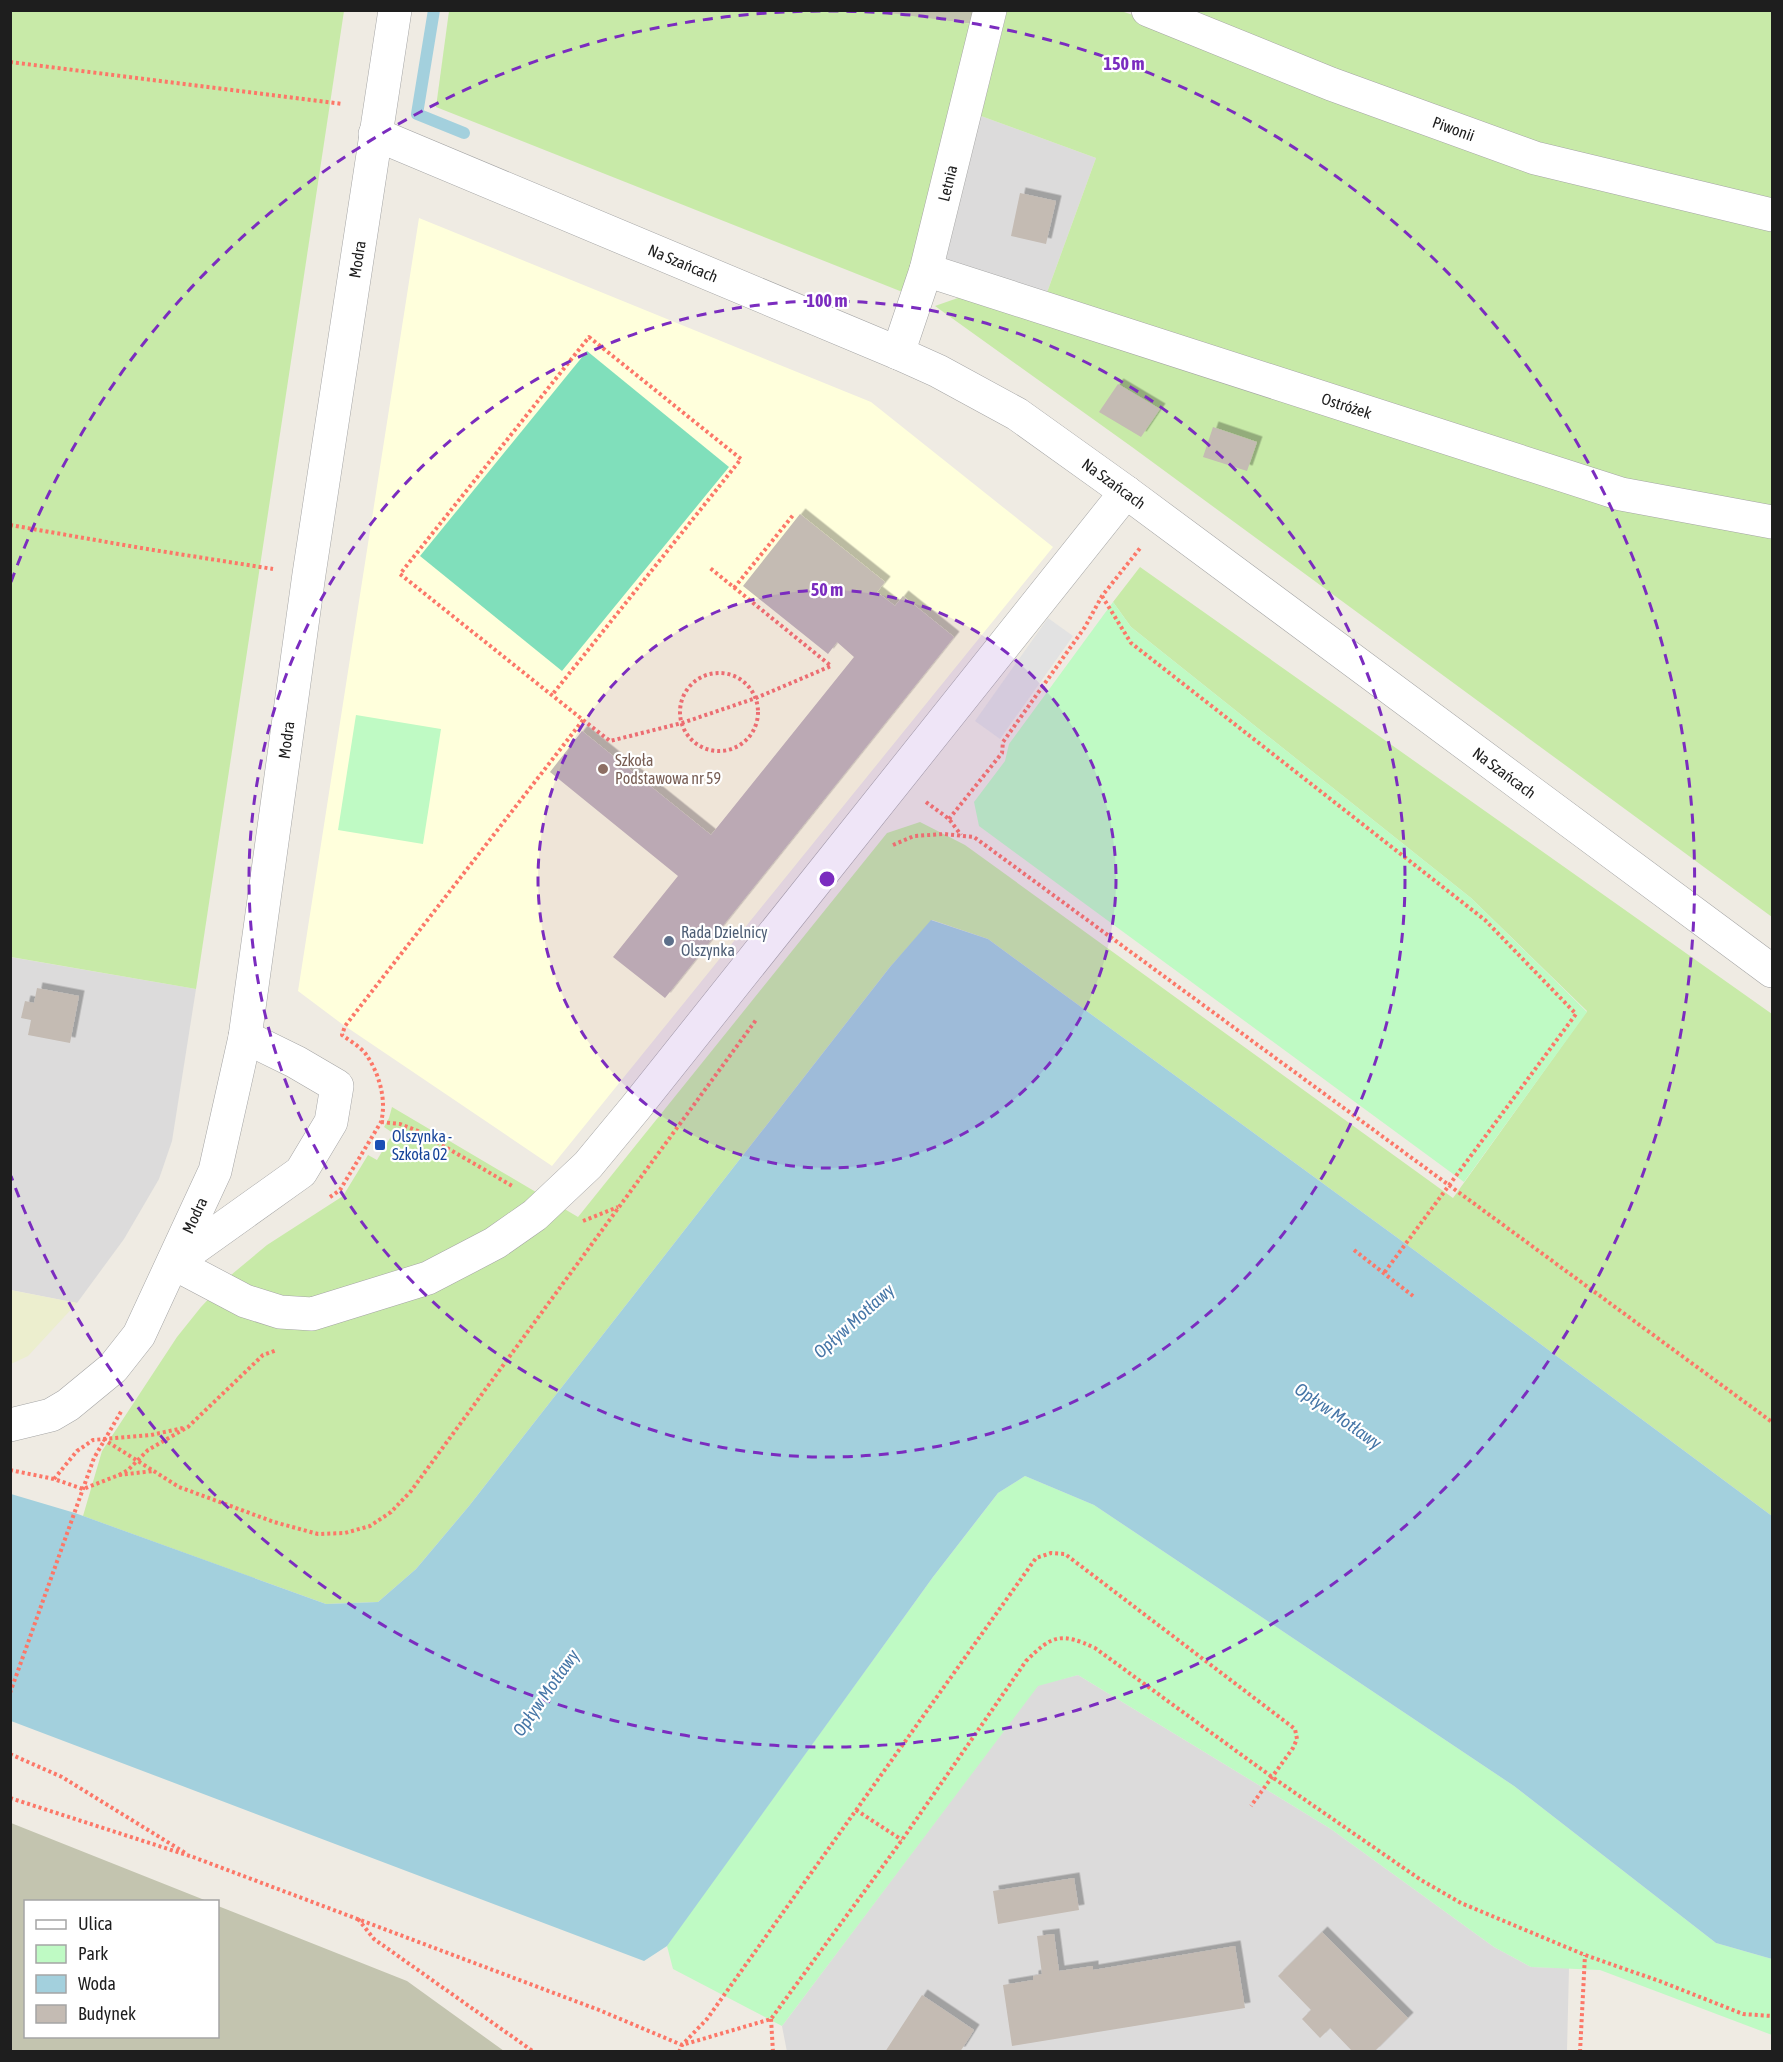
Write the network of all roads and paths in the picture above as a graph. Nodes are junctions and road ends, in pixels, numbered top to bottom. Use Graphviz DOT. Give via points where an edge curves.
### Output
graph roads {
  1 [pos="395,10"];
  2 [pos="990,10"];
  3 [pos="1148,10"];
  4 [pos="10,62"];
  5 [pos="330,102"];
  6 [pos="375,134"];
  7 [pos="1773,215"];
  8 [pos="926,270"];
  9 [pos="898,353"];
  10 [pos="1126,492"];
  11 [pos="794,514"];
  12 [pos="1773,522"];
  13 [pos="10,525"];
  14 [pos="1142,546"];
  15 [pos="259,566"];
  16 [pos="710,568"];
  17 [pos="734,588"];
  18 [pos="1102,596"];
  19 [pos="552,695"];
  20 [pos="756,698"];
  21 [pos="583,720"];
  22 [pos="682,723"];
  23 [pos="538,775"];
  24 [pos="925,802"];
  25 [pos="950,819"];
  26 [pos="961,835"];
  27 [pos="887,848"];
  28 [pos="1773,971"];
  29 [pos="763,1010"];
  30 [pos="245,1037"];
  31 [pos="381,1122"];
  32 [pos="641,1165"];
  33 [pos="646,1169"];
  34 [pos="1449,1185"];
  35 [pos="545,1206"];
  36 [pos="1354,1250"];
  37 [pos="173,1263"];
  38 [pos="1384,1273"];
  39 [pos="1413,1296"];
  40 [pos="312,1314"];
  41 [pos="1773,1422"];
  42 [pos="10,1425"];
  43 [pos="188,1427"];
  44 [pos="104,1439"];
  45 [pos="138,1461"];
  46 [pos="10,1470"];
  47 [pos="153,1471"];
  48 [pos="119,1475"];
  49 [pos="54,1479"];
  50 [pos="83,1489"];
  51 [pos="10,1693"];
  52 [pos="10,1754"];
  53 [pos="1272,1777"];
  54 [pos="10,1798"];
  55 [pos="1251,1806"];
  56 [pos="856,1810"];
  57 [pos="902,1840"];
  58 [pos="193,1857"];
  59 [pos="357,1919"];
  60 [pos="1585,1955"];
  61 [pos="1773,2016"];
  62 [pos="771,2019"];
  63 [pos="682,2045"];
  64 [pos="534,2052"];
  65 [pos="679,2052"];
  66 [pos="774,2052"];
  67 [pos="1580,2052"];
  1 -- 6 [label="street, Modra"];
  2 -- 8 [label="street, Letnia"];
  3 -- 7 [label="street, Piwonii" via="1331,84 1535,158"];
  4 -- 5 [label="path"];
  6 -- 9 [label="street, Na Szańcach"];
  6 -- 30 [label="street, Modra"];
  8 -- 9 [label="street, Letnia"];
  8 -- 12 [label="street, Ostróżek" via="1621,494"];
  9 -- 10 [label="street, Na Szańcach" via="1017,414"];
  10 -- 28 [label="street, Na Szańcach"];
  10 -- 35 [label="street" via="636,1107 588,1165"];
  11 -- 17 [label="path"];
  13 -- 15 [label="path"];
  14 -- 18 [label="path"];
  16 -- 17 [label="path"];
  17 -- 20 [label="path" via="831,666"];
  18 -- 25 [label="path" via="1085,627 1004,742 1002,753"];
  18 -- 34 [label="path" via="1131,643 1485,920 1576,1014"];
  19 -- 19 [label="path" via="741,459 589,337 400,574"];
  19 -- 21 [label="path"];
  20 -- 22 [label="path"];
  20 -- 22 [label="path" via="747,684 732,675 716,673 699,678 687,690 681,705"];
  20 -- 22 [label="path" via="759,714 754,729 745,741 731,749 716,751 701,746"];
  21 -- 22 [label="path" via="610,741"];
  21 -- 23 [label="path"];
  24 -- 25 [label="path"];
  25 -- 26 [label="path"];
  26 -- 27 [label="path" via="914,836"];
  26 -- 34 [label="path" via="974,837"];
  29 -- 33 [label="path"];
  30 -- 37 [label="street, Modra" via="215,1171"];
  30 -- 37 [label="street" via="337,1086 331,1122 301,1172"];
  31 -- 35 [label="path" via="418,1131"];
  32 -- 33 [label="path"];
  33 -- 47 [label="path" via="411,1491 370,1526 345,1533 318,1534 179,1487"];
  34 -- 38 [label="path"];
  34 -- 41 [label="path"];
  35 -- 40 [label="street" via="495,1243 428,1278"];
  36 -- 38 [label="path"];
  37 -- 40 [label="street" via="245,1300 280,1312"];
  37 -- 42 [label="street, Modra" via="139,1335 113,1368 51,1415"];
  38 -- 39 [label="path"];
  40 -- 43 [label="path" via="301,1334 286,1346 263,1355"];
  43 -- 44 [label="path"];
  43 -- 45 [label="path" via="148,1450"];
  44 -- 45 [label="path"];
  44 -- 49 [label="path" via="93,1440 78,1451"];
  44 -- 50 [label="path"];
  45 -- 47 [label="path"];
  45 -- 48 [label="path"];
  46 -- 49 [label="path"];
  47 -- 48 [label="path"];
  48 -- 50 [label="path"];
  49 -- 50 [label="path"];
  50 -- 51 [label="path"];
  52 -- 58 [label="path" via="62,1777"];
  53 -- 55 [label="path"];
  53 -- 56 [label="path" via="1293,1748 1295,1730 1065,1554 1051,1553 1036,1558 1026,1571"];
  53 -- 57 [label="path" via="1095,1648 1074,1638 1054,1638 1026,1661"];
  53 -- 60 [label="path" via="1420,1880 1461,1903"];
  54 -- 58 [label="path"];
  56 -- 57 [label="path"];
  56 -- 63 [label="path" via="707,2019"];
  57 -- 62 [label="path"];
  58 -- 59 [label="path"];
  59 -- 63 [label="path"];
  59 -- 64 [label="path" via="374,1939"];
  60 -- 61 [label="path" via="1743,2014"];
  60 -- 67 [label="path"];
  62 -- 63 [label="path"];
  62 -- 66 [label="path"];
  63 -- 65 [label="path"];
}
